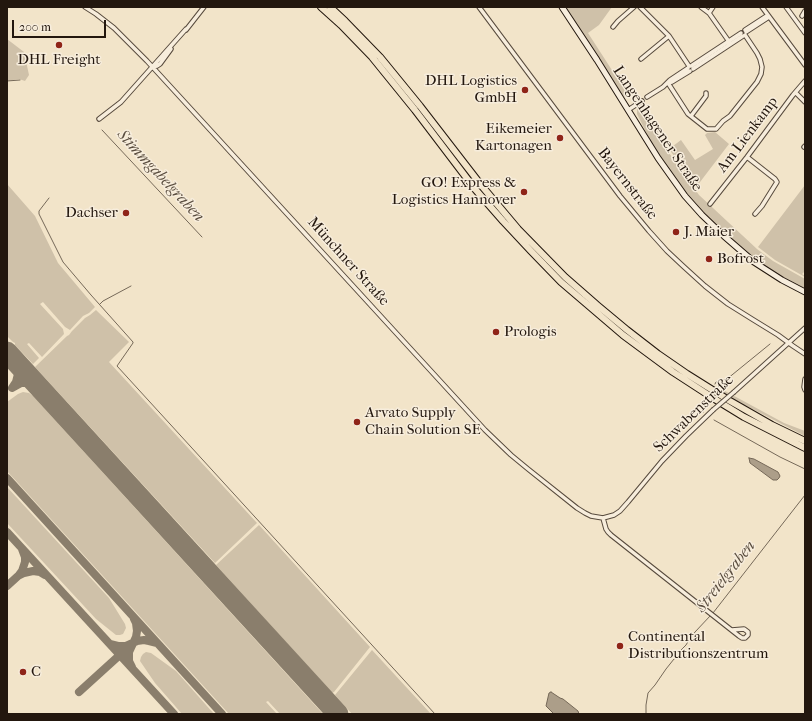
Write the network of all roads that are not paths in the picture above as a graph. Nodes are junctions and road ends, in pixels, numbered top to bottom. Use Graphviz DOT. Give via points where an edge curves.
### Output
graph roads {
  1 [pos="85,7"];
  2 [pos="204,7"];
  3 [pos="321,7"];
  4 [pos="330,7"];
  5 [pos="479,7"];
  6 [pos="562,7"];
  7 [pos="634,7"];
  8 [pos="640,7"];
  9 [pos="700,7"];
  10 [pos="713,7"];
  11 [pos="762,7"];
  12 [pos="786,7"];
  13 [pos="805,11"];
  14 [pos="709,13"];
  15 [pos="768,16"];
  16 [pos="802,16"];
  17 [pos="613,27"];
  18 [pos="744,33"];
  19 [pos="805,33"];
  20 [pos="669,36"];
  21 [pos="729,42"];
  22 [pos="641,59"];
  23 [pos="805,65"];
  24 [pos="152,67"];
  25 [pos="690,68"];
  26 [pos="805,81"];
  27 [pos="668,83"];
  28 [pos="796,92"];
  29 [pos="706,93"];
  30 [pos="647,97"];
  31 [pos="642,100"];
  32 [pos="805,102"];
  33 [pos="628,110"];
  34 [pos="691,116"];
  35 [pos="99,119"];
  36 [pos="747,157"];
  37 [pos="710,204"];
  38 [pos="755,214"];
  39 [pos="805,292"];
  40 [pos="805,328"];
  41 [pos="788,342"];
  42 [pos="805,354"];
  43 [pos="805,379"];
  44 [pos="805,390"];
  45 [pos="805,441"];
  46 [pos="805,448"];
  47 [pos="603,518"];
  48 [pos="732,630"];
  1 -- 24 [label="street, Münchner Straße" via="114,28"];
  2 -- 24 [label="street"];
  3 -- 46 [label="highway" via="372,57 484,199 561,282 623,335 673,372 744,417"];
  4 -- 45 [label="highway" via="366,42 507,216 570,282 627,330 687,374 772,425"];
  5 -- 41 [label="street, Bayernstraße" via="616,192 649,231 705,286"];
  6 -- 33 [label="main road, Langenhagener Straße"];
  7 -- 17 [label="street"];
  8 -- 20 [label="street"];
  9 -- 14 [label="street"];
  10 -- 14 [label="street"];
  11 -- 15 [label="street"];
  12 -- 19 [label="street"];
  13 -- 16 [label="street"];
  14 -- 21 [label="street"];
  15 -- 18 [label="street"];
  15 -- 23 [label="street"];
  18 -- 21 [label="street"];
  18 -- 34 [label="street" via="760,59 762,67 758,80 730,116 716,129 707,129"];
  20 -- 22 [label="street"];
  20 -- 25 [label="street"];
  21 -- 25 [label="street"];
  24 -- 35 [label="street" via="121,102"];
  24 -- 47 [label="street, Münchner Straße" via="489,434 577,508 591,516"];
  25 -- 27 [label="street"];
  26 -- 28 [label="street, Am Lienkamp"];
  27 -- 30 [label="street"];
  27 -- 34 [label="street"];
  28 -- 32 [label="street"];
  28 -- 36 [label="street, Am Lienkamp"];
  29 -- 34 [label="street"];
  31 -- 33 [label="street"];
  33 -- 39 [label="main road, Langenhagener Straße" via="658,158 702,215 754,262"];
  36 -- 37 [label="street, Am Lienkamp"];
  36 -- 38 [label="street" via="777,182"];
  40 -- 41 [label="street, Schwabenstraße"];
  41 -- 42 [label="street, Bayernstraße"];
  41 -- 47 [label="street, Schwabenstraße, bridge" via="686,436 623,508 614,515"];
  43 -- 44 [label="street"];
  47 -- 48 [label="street" via="608,532"];
}
